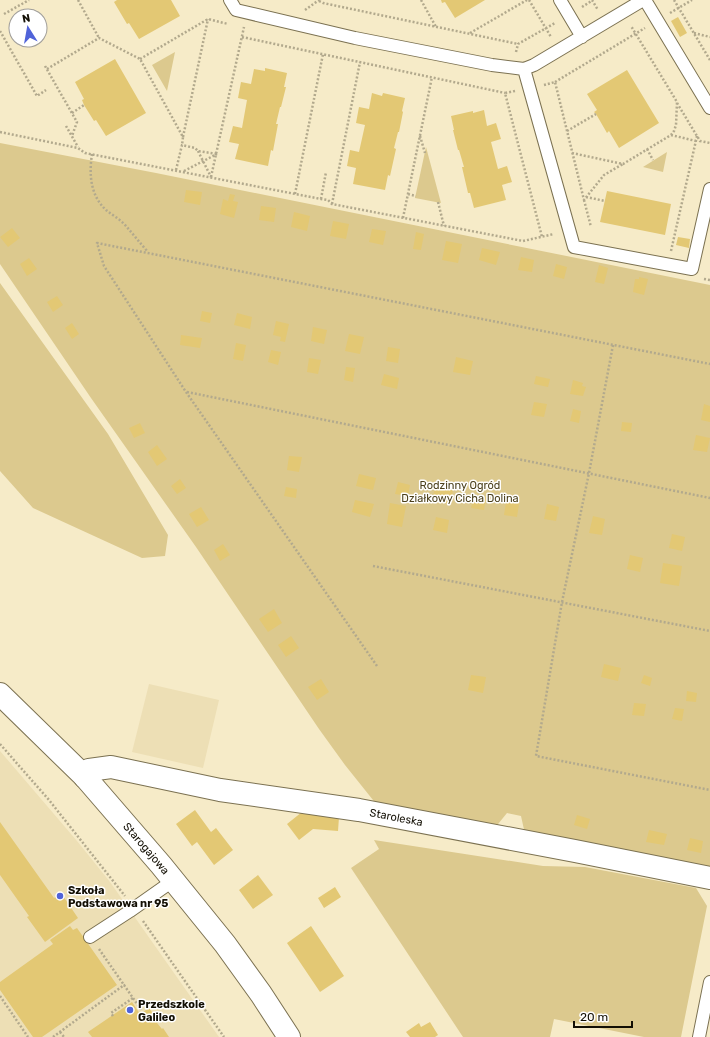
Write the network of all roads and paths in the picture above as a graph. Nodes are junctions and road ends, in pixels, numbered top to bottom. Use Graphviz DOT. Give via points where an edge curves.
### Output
graph roads {
  1 [pos="29,0"];
  2 [pos="78,0"];
  3 [pos="230,0"];
  4 [pos="421,0"];
  5 [pos="528,0"];
  6 [pos="560,0"];
  7 [pos="644,0"];
  8 [pos="674,0"];
  9 [pos="692,0"];
  10 [pos="318,1"];
  11 [pos="679,8"];
  12 [pos="622,12"];
  13 [pos="247,13"];
  14 [pos="4,14"];
  15 [pos="569,14"];
  16 [pos="208,19"];
  17 [pos="658,20"];
  18 [pos="232,25"];
  19 [pos="436,26"];
  20 [pos="546,29"];
  21 [pos="0,31"];
  22 [pos="470,33"];
  23 [pos="694,33"];
  24 [pos="636,34"];
  25 [pos="242,37"];
  26 [pos="582,37"];
  27 [pos="710,37"];
  28 [pos="99,38"];
  29 [pos="518,44"];
  30 [pos="75,46"];
  31 [pos="559,50"];
  32 [pos="78,51"];
  33 [pos="323,54"];
  34 [pos="140,59"];
  35 [pos="710,60"];
  36 [pos="360,62"];
  37 [pos="518,68"];
  38 [pos="432,77"];
  39 [pos="554,82"];
  40 [pos="530,88"];
  41 [pos="46,90"];
  42 [pos="505,93"];
  43 [pos="677,102"];
  44 [pos="84,105"];
  45 [pos="710,108"];
  46 [pos="72,113"];
  47 [pos="596,114"];
  48 [pos="66,126"];
  49 [pos="567,131"];
  50 [pos="0,132"];
  51 [pos="420,135"];
  52 [pos="671,135"];
  53 [pos="72,136"];
  54 [pos="697,136"];
  55 [pos="183,137"];
  56 [pos="696,141"];
  57 [pos="710,143"];
  58 [pos="182,145"];
  59 [pos="78,148"];
  60 [pos="647,149"];
  61 [pos="198,151"];
  62 [pos="425,153"];
  63 [pos="572,153"];
  64 [pos="92,154"];
  65 [pos="216,154"];
  66 [pos="654,160"];
  67 [pos="203,161"];
  68 [pos="623,164"];
  69 [pos="176,170"];
  70 [pos="184,172"];
  71 [pos="326,172"];
  72 [pos="212,177"];
  73 [pos="710,189"];
  74 [pos="295,194"];
  75 [pos="408,194"];
  76 [pos="416,196"];
  77 [pos="585,198"];
  78 [pos="321,199"];
  79 [pos="604,201"];
  80 [pos="438,202"];
  81 [pos="332,204"];
  82 [pos="403,218"];
  83 [pos="444,226"];
  84 [pos="591,227"];
  85 [pos="569,230"];
  86 [pos="542,237"];
  87 [pos="148,253"];
  88 [pos="668,264"];
  89 [pos="613,345"];
  90 [pos="710,364"];
  91 [pos="186,392"];
  92 [pos="589,473"];
  93 [pos="710,498"];
  94 [pos="373,566"];
  95 [pos="562,602"];
  96 [pos="710,631"];
  97 [pos="377,666"];
  98 [pos="0,694"];
  99 [pos="0,744"];
  100 [pos="84,777"];
  101 [pos="710,790"];
  102 [pos="710,878"];
  103 [pos="174,880"];
  104 [pos="134,908"];
  105 [pos="90,937"];
  106 [pos="710,982"];
  107 [pos="124,984"];
  108 [pos="0,996"];
  109 [pos="133,998"];
  110 [pos="142,1011"];
  111 [pos="113,1016"];
  112 [pos="60,1032"];
  113 [pos="28,1037"];
  114 [pos="53,1037"];
  115 [pos="64,1037"];
  116 [pos="224,1037"];
  117 [pos="289,1037"];
  118 [pos="699,1037"];
  1 -- 14 [label="path"];
  2 -- 28 [label="path"];
  3 -- 13 [label="lane" via="236,10"];
  4 -- 19 [label="path"];
  5 -- 20 [label="path"];
  5 -- 22 [label="path"];
  6 -- 15 [label="lane"];
  7 -- 12 [label="lane"];
  7 -- 17 [label="lane"];
  8 -- 11 [label="path"];
  9 -- 11 [label="path"];
  10 -- 19 [label="path"];
  11 -- 17 [label="path"];
  11 -- 23 [label="path"];
  12 -- 24 [label="path"];
  12 -- 26 [label="lane"];
  13 -- 25 [label="path"];
  13 -- 37 [label="lane" via="355,38"];
  15 -- 20 [label="path"];
  15 -- 26 [label="lane"];
  16 -- 18 [label="path"];
  16 -- 34 [label="path"];
  16 -- 55 [label="path"];
  17 -- 24 [label="path"];
  17 -- 45 [label="lane"];
  19 -- 22 [label="path"];
  20 -- 29 [label="path"];
  20 -- 31 [label="path"];
  21 -- 41 [label="path" via="37,96"];
  22 -- 29 [label="path"];
  23 -- 27 [label="path"];
  23 -- 35 [label="path"];
  24 -- 39 [label="path"];
  24 -- 43 [label="path"];
  25 -- 33 [label="path"];
  25 -- 65 [label="path"];
  26 -- 31 [label="lane"];
  28 -- 32 [label="path"];
  28 -- 34 [label="path"];
  29 -- 37 [label="path"];
  30 -- 32 [label="path"];
  31 -- 37 [label="lane" via="534,65"];
  32 -- 46 [label="path" via="46,67"];
  33 -- 36 [label="path"];
  33 -- 74 [label="path"];
  34 -- 55 [label="path"];
  36 -- 38 [label="path"];
  36 -- 81 [label="path"];
  37 -- 40 [label="lane"];
  38 -- 42 [label="path"];
  38 -- 51 [label="path"];
  39 -- 40 [label="path"];
  39 -- 49 [label="path"];
  40 -- 42 [label="path"];
  40 -- 85 [label="lane"];
  42 -- 86 [label="path"];
  43 -- 52 [label="path" via="676,125"];
  43 -- 54 [label="path"];
  44 -- 46 [label="path"];
  46 -- 53 [label="path" via="77,122"];
  47 -- 49 [label="path"];
  48 -- 53 [label="path"];
  49 -- 63 [label="path"];
  50 -- 59 [label="path"];
  51 -- 62 [label="path"];
  51 -- 75 [label="path"];
  52 -- 56 [label="path"];
  52 -- 60 [label="path"];
  53 -- 59 [label="path"];
  54 -- 56 [label="path"];
  54 -- 57 [label="path" via="700,141"];
  55 -- 58 [label="path"];
  56 -- 88 [label="path"];
  58 -- 61 [label="path"];
  58 -- 69 [label="path"];
  59 -- 64 [label="path"];
  60 -- 66 [label="path"];
  60 -- 68 [label="path"];
  61 -- 65 [label="path"];
  61 -- 67 [label="path"];
  63 -- 68 [label="path"];
  63 -- 77 [label="path"];
  64 -- 69 [label="path"];
  64 -- 87 [label="path" via="90,170 98,200 125,225"];
  65 -- 67 [label="path"];
  65 -- 72 [label="path"];
  67 -- 70 [label="path"];
  67 -- 72 [label="path"];
  68 -- 77 [label="path" via="604,175"];
  69 -- 70 [label="path"];
  70 -- 72 [label="path"];
  71 -- 78 [label="path"];
  72 -- 74 [label="path"];
  73 -- 88 [label="lane" via="692,269"];
  74 -- 78 [label="path"];
  75 -- 76 [label="path"];
  75 -- 82 [label="path"];
  77 -- 79 [label="path"];
  77 -- 84 [label="path"];
  78 -- 81 [label="path"];
  80 -- 83 [label="path"];
  81 -- 82 [label="path"];
  82 -- 83 [label="path"];
  83 -- 86 [label="path" via="523,241"];
  85 -- 86 [label="path"];
  85 -- 88 [label="lane" via="574,247"];
  87 -- 89 [label="path"];
  87 -- 91 [label="path" via="96,243 104,266"];
  89 -- 90 [label="path"];
  89 -- 92 [label="path"];
  91 -- 92 [label="path"];
  91 -- 97 [label="path"];
  92 -- 93 [label="path"];
  92 -- 95 [label="path"];
  94 -- 95 [label="path"];
  95 -- 96 [label="path"];
  95 -- 101 [label="path" via="536,756"];
  98 -- 100 [label="street, Starogajowa"];
  99 -- 104 [label="path" via="49,800"];
  100 -- 102 [label="street, Staroleska" via="89,770 111,768 220,790 359,810"];
  100 -- 103 [label="street, Starogajowa"];
  103 -- 104 [label="lane"];
  103 -- 117 [label="street, Starogajowa" via="225,944"];
  104 -- 105 [label="lane"];
  104 -- 116 [label="path"];
  105 -- 107 [label="path"];
  106 -- 118 [label="lane"];
  107 -- 109 [label="path"];
  107 -- 112 [label="path"];
  108 -- 113 [label="path"];
  109 -- 110 [label="path"];
  109 -- 111 [label="path" via="111,1013"];
  112 -- 114 [label="path"];
  112 -- 115 [label="path"];
}
